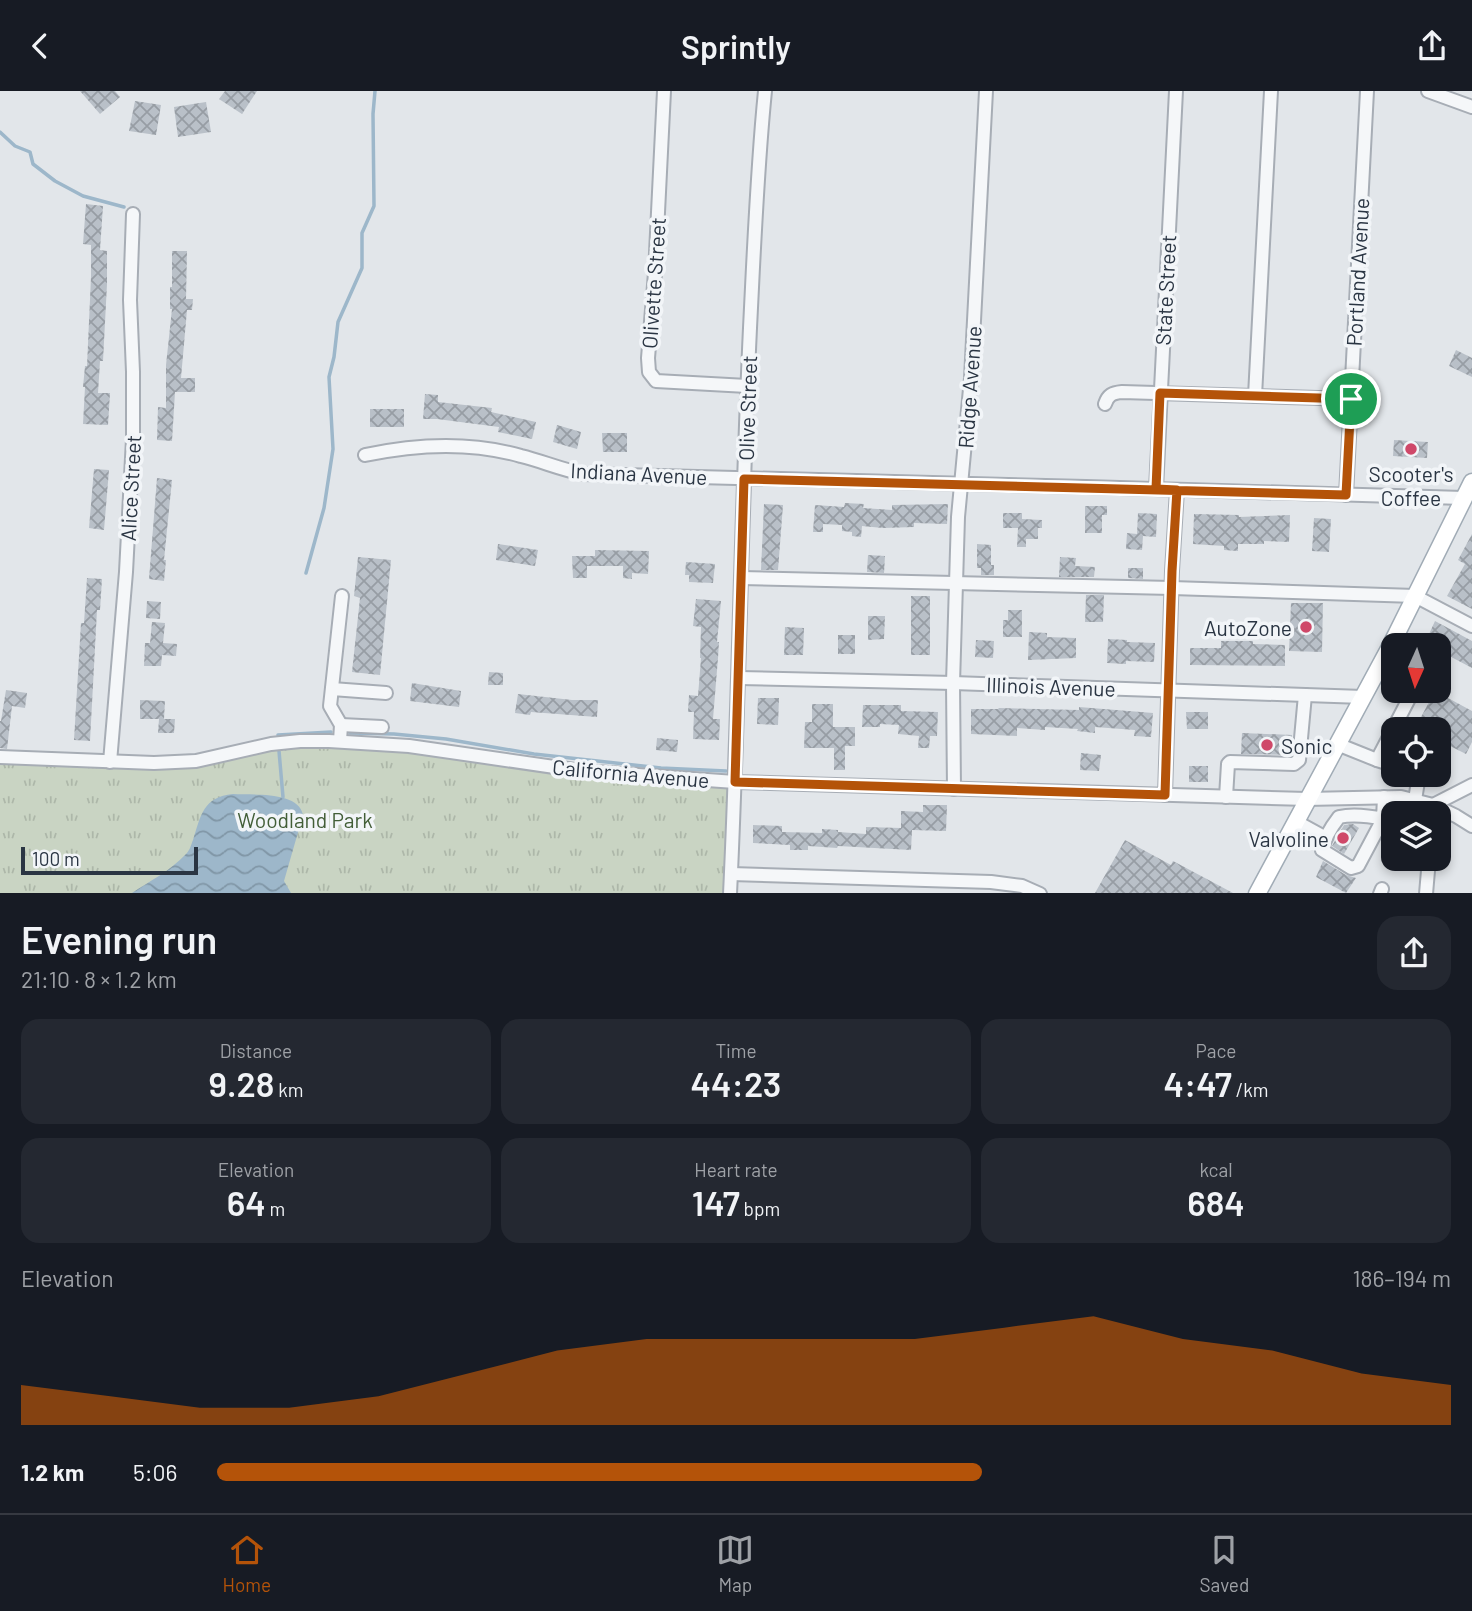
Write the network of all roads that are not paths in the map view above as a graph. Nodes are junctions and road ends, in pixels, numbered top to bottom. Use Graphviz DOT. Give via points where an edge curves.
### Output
graph roads {
  1 [pos="664,91"];
  2 [pos="765,91"];
  3 [pos="986,91"];
  4 [pos="1176,91"];
  5 [pos="1270,91"];
  6 [pos="1367,91"];
  7 [pos="1428,91"];
  8 [pos="1472,107"];
  9 [pos="133,214"];
  10 [pos="747,386"];
  11 [pos="1160,393"];
  12 [pos="1255,396"];
  13 [pos="1351,399"];
  14 [pos="1105,404"];
  15 [pos="365,454"];
  16 [pos="744,479"];
  17 [pos="1472,482"];
  18 [pos="962,484"];
  19 [pos="1156,489"];
  20 [pos="1177,490"];
  21 [pos="1346,495"];
  22 [pos="1463,498"];
  23 [pos="741,578"];
  24 [pos="956,583"];
  25 [pos="1172,588"];
  26 [pos="342,596"];
  27 [pos="1415,596"];
  28 [pos="1472,626"];
  29 [pos="1398,633"];
  30 [pos="1381,666"];
  31 [pos="739,678"];
  32 [pos="953,683"];
  33 [pos="332,688"];
  34 [pos="1169,690"];
  35 [pos="386,694"];
  36 [pos="1305,695"];
  37 [pos="1363,697"];
  38 [pos="1407,703"];
  39 [pos="341,725"];
  40 [pos="382,727"];
  41 [pos="340,741"];
  42 [pos="1337,744"];
  43 [pos="0,757"];
  44 [pos="1377,760"];
  45 [pos="1381,761"];
  46 [pos="110,762"];
  47 [pos="735,782"];
  48 [pos="1472,785"];
  49 [pos="1417,787"];
  50 [pos="954,789"];
  51 [pos="1165,795"];
  52 [pos="1226,797"];
  53 [pos="1384,797"];
  54 [pos="1307,799"];
  55 [pos="1415,800"];
  56 [pos="1384,801"];
  57 [pos="1447,801"];
  58 [pos="1451,815"];
  59 [pos="1381,818"];
  60 [pos="1296,821"];
  61 [pos="1381,823"];
  62 [pos="1472,826"];
  63 [pos="1326,838"];
  64 [pos="1428,871"];
  65 [pos="731,874"];
  66 [pos="730,893"];
  67 [pos="1038,893"];
  68 [pos="1258,893"];
  69 [pos="1426,893"];
  1 -- 10 [label="street, Olivette Street" via="649,372 656,381"];
  2 -- 10 [label="street, Olive Street"];
  3 -- 18 [label="street, Ridge Avenue"];
  4 -- 11 [label="street, State Street"];
  5 -- 12 [label="street"];
  6 -- 13 [label="street, Portland Avenue"];
  7 -- 8 [label="street"];
  9 -- 46 [label="street, Alice Street" via="133,439"];
  10 -- 16 [label="street, Olive Street"];
  11 -- 12 [label="street"];
  11 -- 14 [label="street" via="1114,393"];
  11 -- 19 [label="street, State Street"];
  12 -- 13 [label="street"];
  13 -- 21 [label="street, Portland Avenue"];
  15 -- 16 [label="street, Indiana Avenue" via="454,446 520,455 584,474"];
  16 -- 18 [label="street, Indiana Avenue"];
  16 -- 23 [label="street, Olive Street"];
  17 -- 22 [label="main road"];
  18 -- 19 [label="street, Indiana Avenue"];
  18 -- 24 [label="street, Ridge Avenue"];
  19 -- 20 [label="street, Indiana Avenue"];
  20 -- 21 [label="street, Indiana Avenue"];
  20 -- 25 [label="street"];
  21 -- 22 [label="street, Indiana Avenue"];
  22 -- 27 [label="main road"];
  23 -- 24 [label="street"];
  23 -- 31 [label="street, Olive Street"];
  24 -- 25 [label="street"];
  24 -- 32 [label="street, Ridge Avenue"];
  25 -- 27 [label="street"];
  25 -- 34 [label="street"];
  26 -- 33 [label="street"];
  27 -- 28 [label="street"];
  27 -- 29 [label="main road"];
  30 -- 37 [label="main road"];
  31 -- 32 [label="street, Illinois Avenue"];
  31 -- 47 [label="street, Olive Street"];
  32 -- 34 [label="street, Illinois Avenue"];
  32 -- 50 [label="street, Ridge Avenue"];
  33 -- 35 [label="street"];
  33 -- 39 [label="street" via="330,706"];
  34 -- 36 [label="street, Illinois Avenue"];
  34 -- 51 [label="street"];
  36 -- 37 [label="street, Illinois Avenue"];
  36 -- 52 [label="street" via="1300,757 1294,764 1230,762"];
  37 -- 42 [label="main road"];
  38 -- 44 [label="street"];
  39 -- 40 [label="street"];
  39 -- 41 [label="street"];
  41 -- 46 [label="street, California Avenue" via="271,744 195,761"];
  41 -- 47 [label="street, California Avenue" via="582,771"];
  42 -- 44 [label="street"];
  42 -- 54 [label="main road"];
  43 -- 46 [label="street, California Avenue"];
  44 -- 45 [label="street"];
  47 -- 50 [label="street, California Avenue"];
  47 -- 65 [label="street, Olive Street"];
  48 -- 57 [label="street"];
  49 -- 55 [label="street"];
  50 -- 51 [label="street, California Avenue"];
  51 -- 52 [label="street, California Avenue"];
  52 -- 54 [label="street, California Avenue"];
  53 -- 54 [label="street, California Avenue"];
  53 -- 55 [label="street, California Avenue"];
  53 -- 56 [label="street"];
  54 -- 60 [label="main road"];
  58 -- 62 [label="street, California Avenue"];
  59 -- 63 [label="street" via="1344,815"];
  60 -- 63 [label="street"];
  60 -- 68 [label="main road"];
  61 -- 63 [label="street" via="1358,866 1351,868 1324,852"];
  64 -- 69 [label="street"];
  65 -- 66 [label="street, Olive Street"];
  65 -- 67 [label="street" via="991,882"];
}
